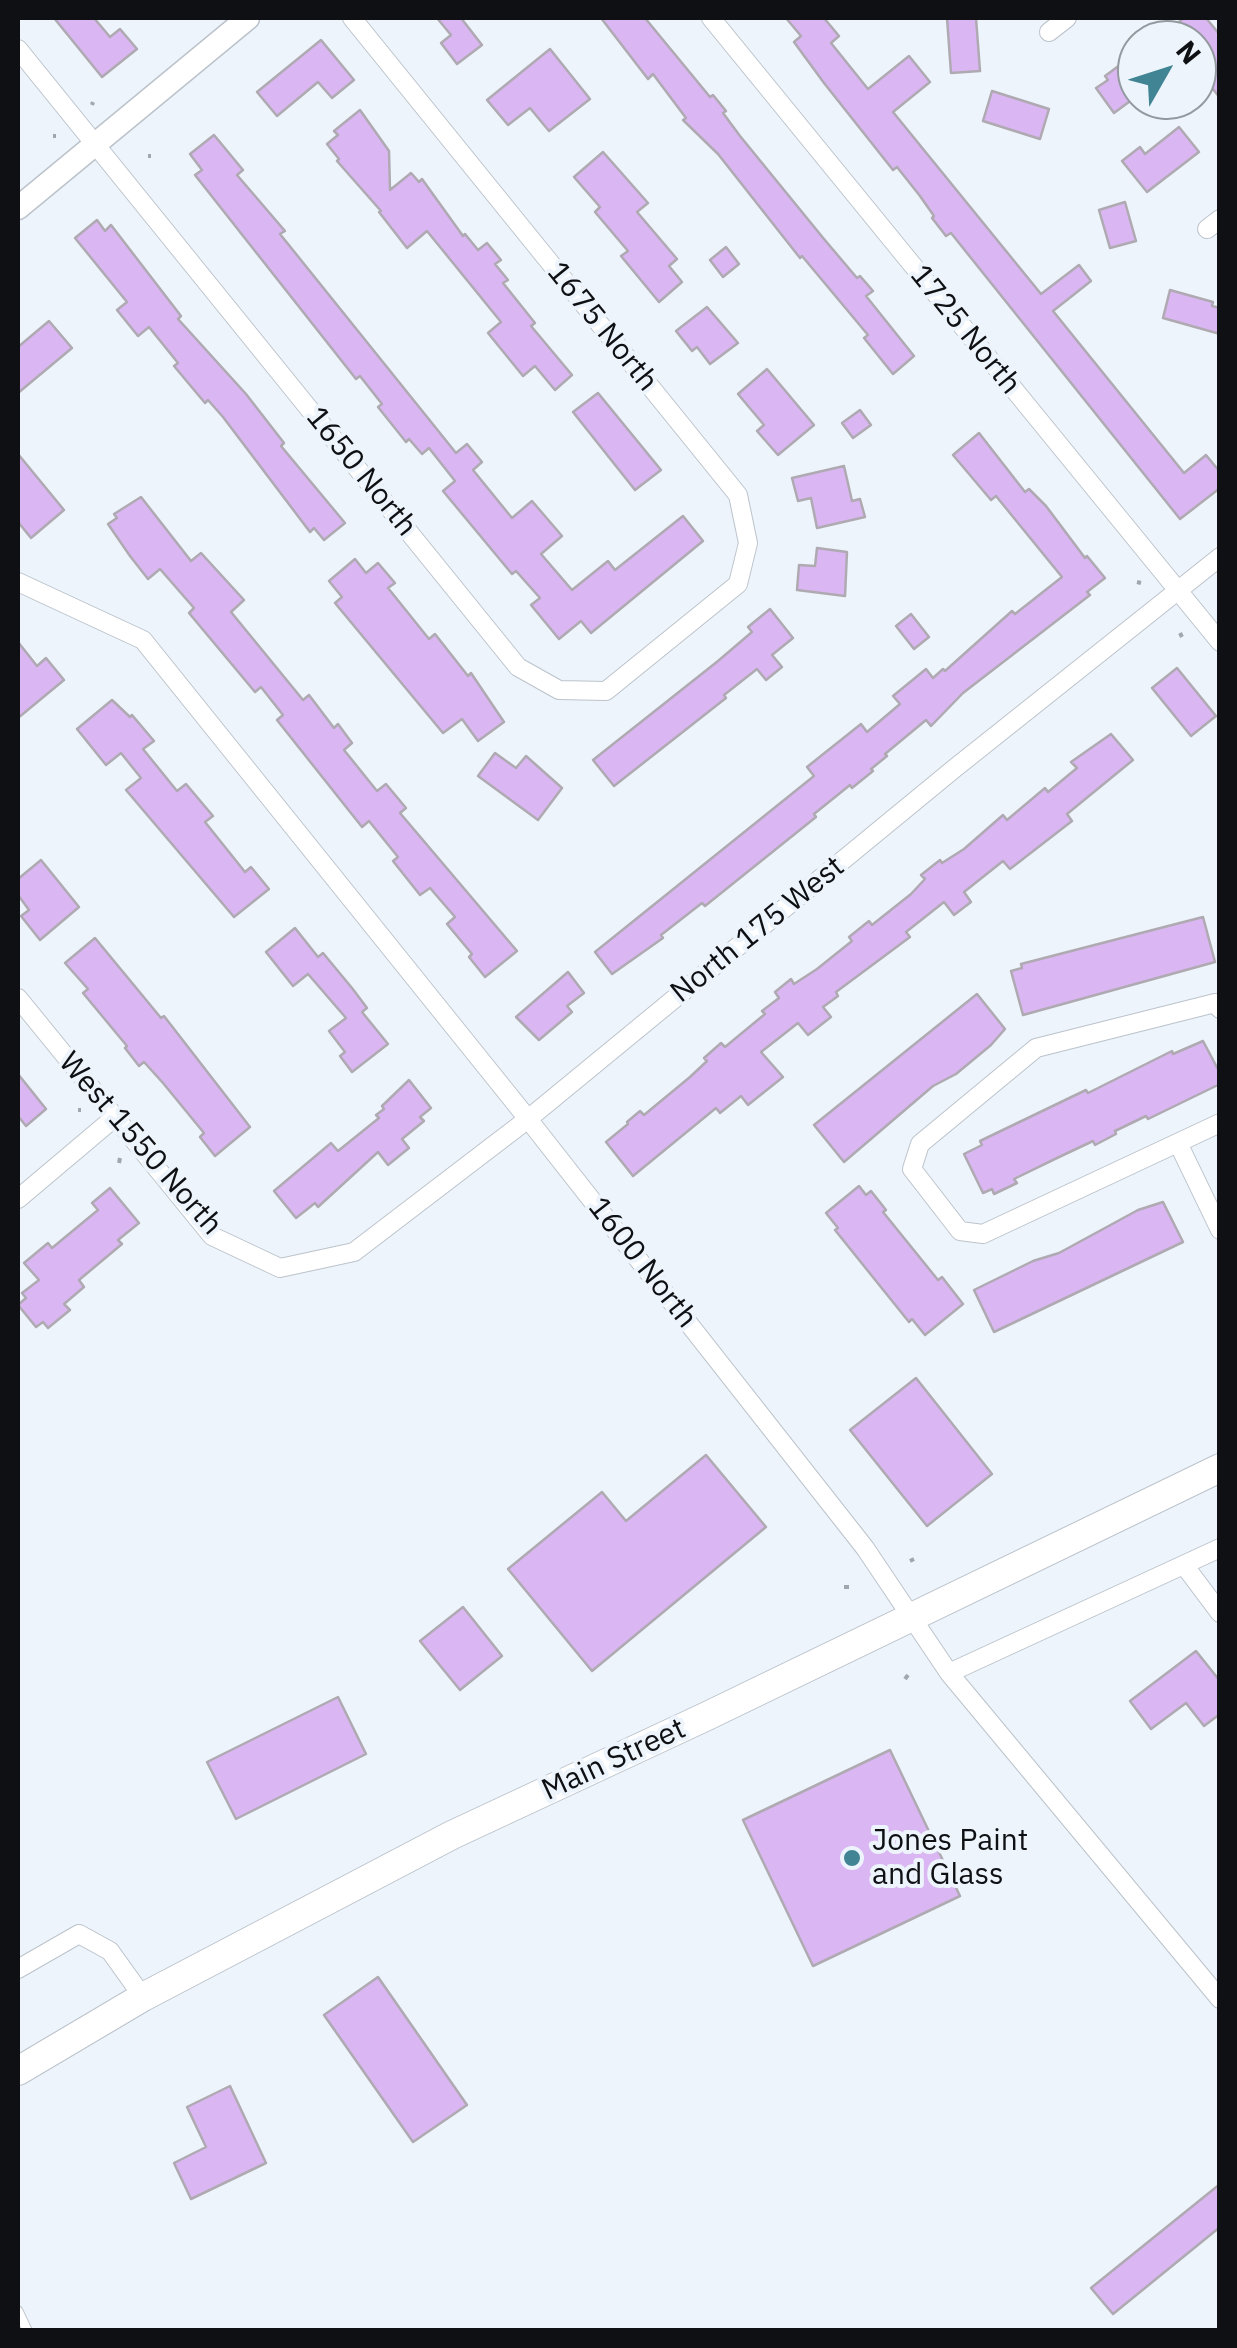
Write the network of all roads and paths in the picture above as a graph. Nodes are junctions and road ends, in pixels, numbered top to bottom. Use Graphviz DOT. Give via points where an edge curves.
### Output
graph roads {
  1 [pos="248,18"];
  2 [pos="352,18"];
  3 [pos="711,18"];
  4 [pos="1066,18"];
  5 [pos="1049,32"];
  6 [pos="18,48"];
  7 [pos="95,143"];
  8 [pos="18,208"];
  9 [pos="1220,557"];
  10 [pos="18,582"];
  11 [pos="1178,590"];
  12 [pos="668,642"];
  13 [pos="1220,642"];
  14 [pos="18,998"];
  15 [pos="1220,1009"];
  16 [pos="114,1118"];
  17 [pos="528,1119"];
  18 [pos="1220,1122"];
  19 [pos="1178,1143"];
  20 [pos="18,1199"];
  21 [pos="1220,1230"];
  22 [pos="280,1268"];
  23 [pos="1220,1468"];
  24 [pos="1220,1548"];
  25 [pos="1184,1565"];
  26 [pos="1220,1613"];
  27 [pos="913,1615"];
  28 [pos="949,1673"];
  29 [pos="18,1969"];
  30 [pos="1216,1989"];
  31 [pos="143,1998"];
  32 [pos="18,2070"];
  33 [pos="18,2311"];
  34 [pos="27,2330"];
  1 -- 7 [label="street"];
  2 -- 12 [label="street, 1675 North" via="738,496 748,544 738,584"];
  3 -- 11 [label="street, 1725 North"];
  4 -- 5 [label="street"];
  6 -- 7 [label="street, 1650 North"];
  7 -- 8 [label="street"];
  7 -- 12 [label="street, 1650 North" via="518,667 559,690 606,691"];
  9 -- 11 [label="street, North 175 West"];
  10 -- 17 [label="street, 1600 North" via="142,640"];
  11 -- 13 [label="street, 1725 North"];
  11 -- 17 [label="street, North 175 West"];
  14 -- 16 [label="street, West 1550 North"];
  15 -- 19 [label="street" via="1215,1003 1036,1048 920,1144 912,1169 960,1231 983,1234"];
  16 -- 20 [label="street"];
  16 -- 22 [label="street, West 1550 North" via="212,1236"];
  17 -- 22 [label="street, North 175 West" via="354,1252"];
  17 -- 27 [label="street, 1600 North"];
  18 -- 19 [label="street"];
  19 -- 21 [label="street"];
  23 -- 27 [label="main road, Main Street"];
  24 -- 25 [label="street"];
  25 -- 26 [label="street"];
  25 -- 28 [label="street"];
  27 -- 28 [label="street, 1600 North"];
  27 -- 31 [label="main road, Main Street" via="452,1835"];
  28 -- 30 [label="street, 1600 North"];
  29 -- 31 [label="street" via="79,1934 110,1951"];
  31 -- 32 [label="main road, Main Street"];
  33 -- 34 [label="lane"];
}
